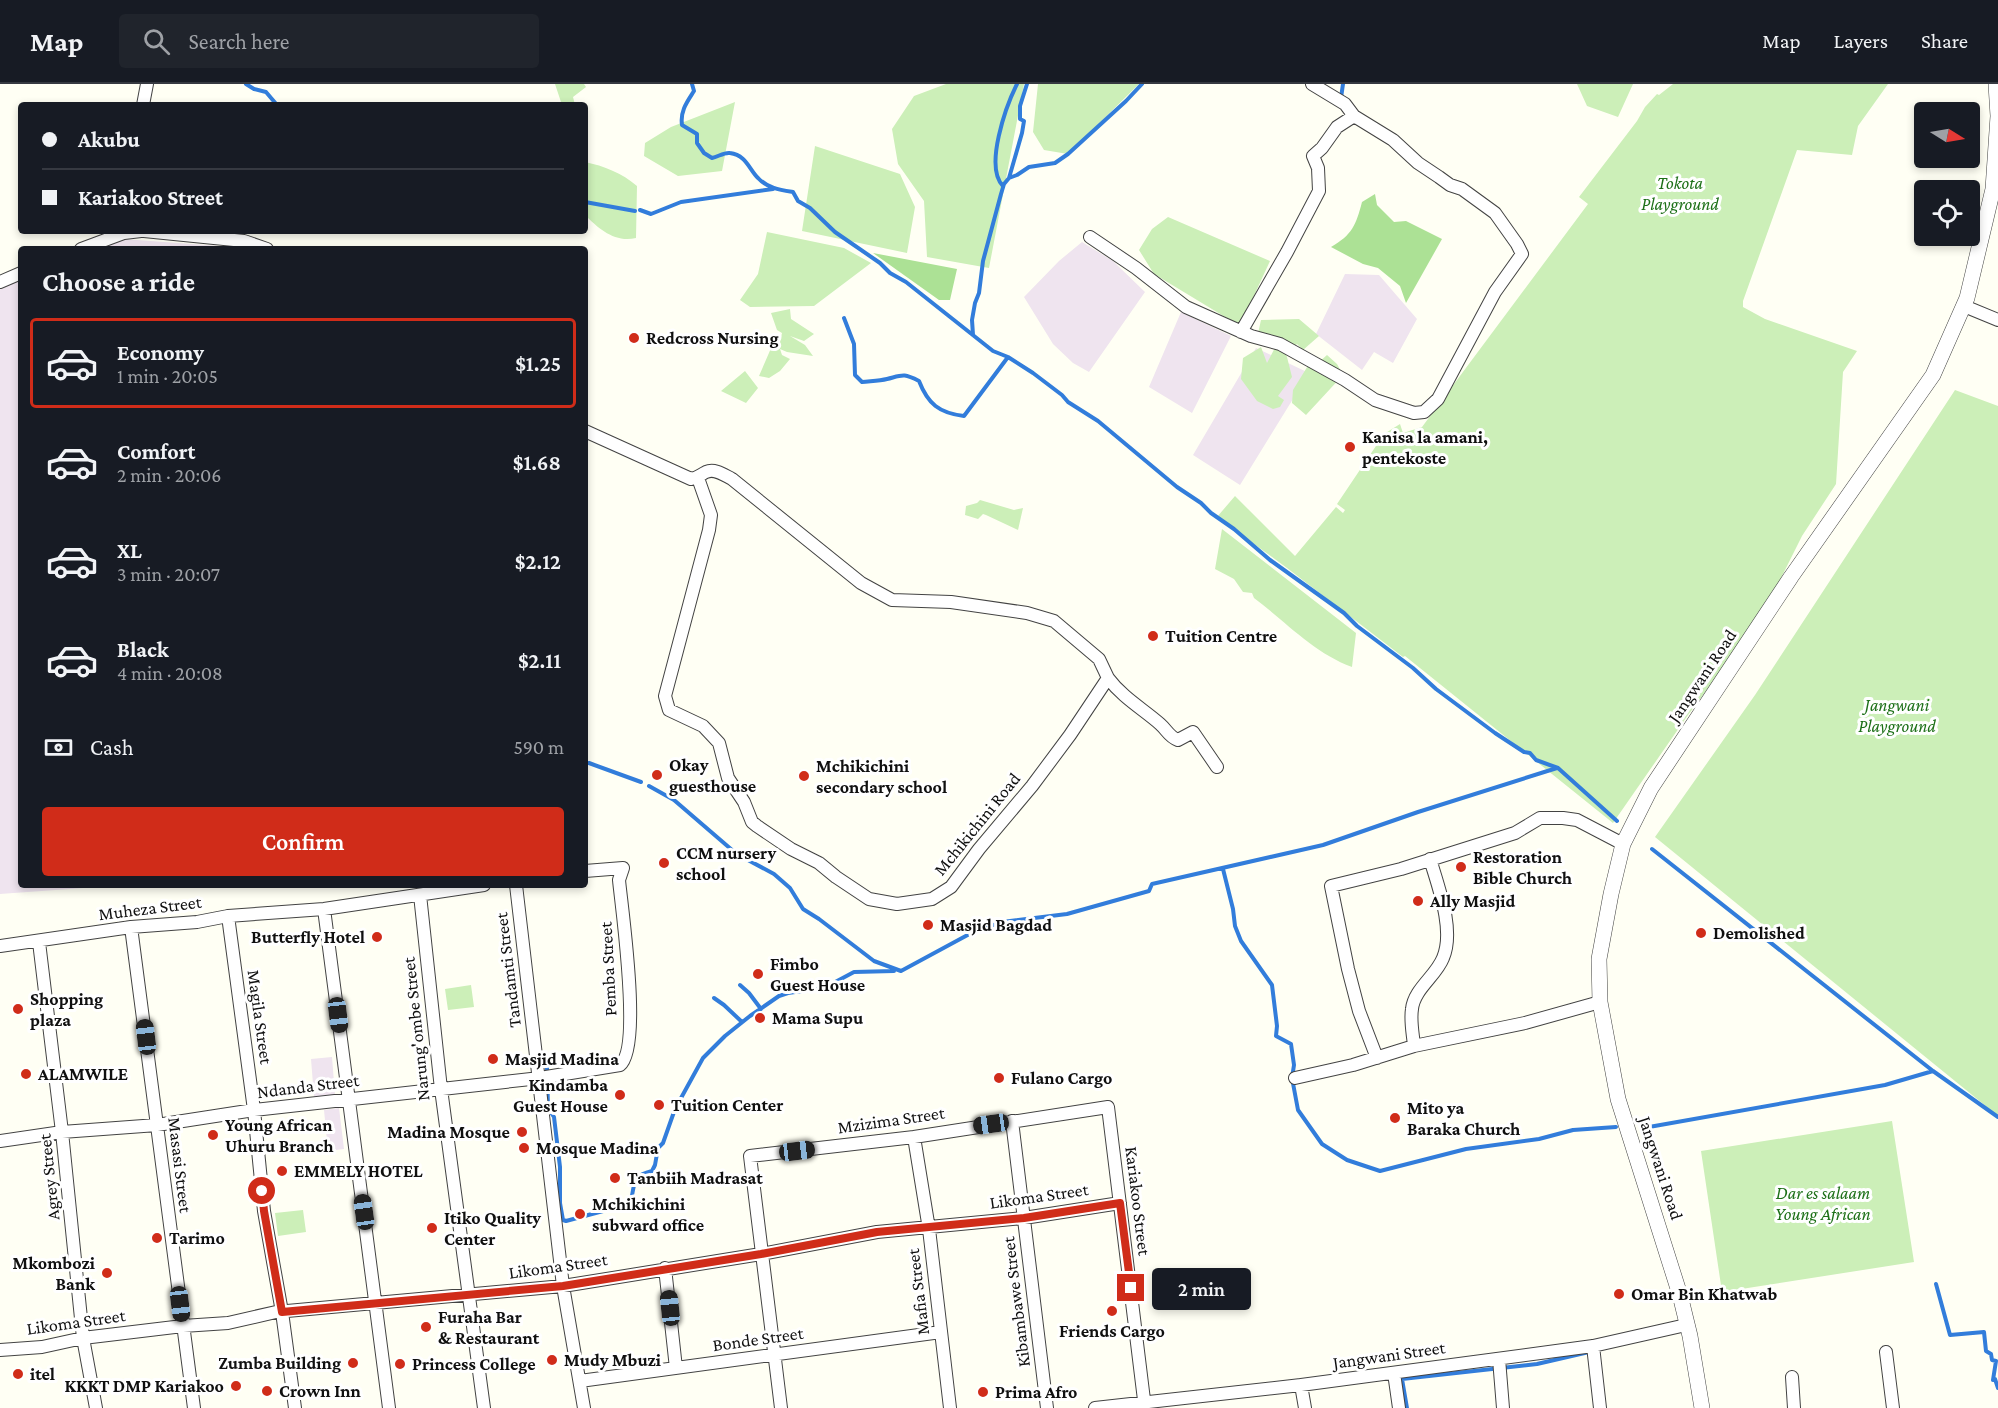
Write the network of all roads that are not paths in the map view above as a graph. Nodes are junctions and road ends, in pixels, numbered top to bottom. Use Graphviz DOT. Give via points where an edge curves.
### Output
graph roads {
  1 [pos="147,84"];
  2 [pos="1312,84"];
  3 [pos="1996,84"];
  4 [pos="144,102"];
  5 [pos="1354,116"];
  6 [pos="126,234"];
  7 [pos="169,234"];
  8 [pos="1090,237"];
  9 [pos="89,246"];
  10 [pos="258,246"];
  11 [pos="18,274"];
  12 [pos="0,282"];
  13 [pos="1964,306"];
  14 [pos="1998,320"];
  15 [pos="1241,332"];
  16 [pos="588,432"];
  17 [pos="698,478"];
  18 [pos="1108,678"];
  19 [pos="1217,767"];
  20 [pos="1623,844"];
  21 [pos="1430,859"];
  22 [pos="588,871"];
  23 [pos="465,888"];
  24 [pos="516,888"];
  25 [pos="420,895"];
  26 [pos="324,909"];
  27 [pos="228,916"];
  28 [pos="131,927"];
  29 [pos="39,942"];
  30 [pos="0,946"];
  31 [pos="1599,1002"];
  32 [pos="1414,1046"];
  33 [pos="1377,1058"];
  34 [pos="620,1065"];
  35 [pos="540,1078"];
  36 [pos="1295,1078"];
  37 [pos="441,1089"];
  38 [pos="349,1100"];
  39 [pos="1108,1107"];
  40 [pos="254,1110"];
  41 [pos="1012,1121"];
  42 [pos="157,1125"];
  43 [pos="62,1132"];
  44 [pos="914,1137"];
  45 [pos="0,1141"];
  46 [pos="1120,1203"];
  47 [pos="1024,1218"];
  48 [pos="929,1228"];
  49 [pos="761,1254"];
  50 [pos="665,1268"];
  51 [pos="563,1286"];
  52 [pos="469,1295"];
  53 [pos="375,1302"];
  54 [pos="282,1312"];
  55 [pos="1686,1325"];
  56 [pos="183,1326"];
  57 [pos="941,1332"];
  58 [pos="83,1338"];
  59 [pos="1593,1346"];
  60 [pos="0,1350"];
  61 [pos="1886,1352"];
  62 [pos="774,1355"];
  63 [pos="1499,1359"];
  64 [pos="676,1368"];
  65 [pos="1394,1373"];
  66 [pos="1791,1377"];
  67 [pos="580,1381"];
  68 [pos="1301,1385"];
  69 [pos="1145,1405"];
  70 [pos="96,1408"];
  71 [pos="194,1408"];
  72 [pos="295,1408"];
  73 [pos="389,1408"];
  74 [pos="484,1408"];
  75 [pos="584,1408"];
  76 [pos="781,1408"];
  77 [pos="950,1408"];
  78 [pos="1047,1408"];
  79 [pos="1095,1408"];
  80 [pos="1305,1408"];
  81 [pos="1399,1408"];
  82 [pos="1503,1408"];
  83 [pos="1600,1408"];
  84 [pos="1702,1408"];
  85 [pos="1794,1408"];
  86 [pos="1893,1408"];
  1 -- 4 [label="street"];
  2 -- 5 [label="street" via="1345,104"];
  3 -- 13 [label="street, Jangwani Road" via="1993,189"];
  5 -- 15 [label="street" via="1337,127 1313,156 1319,191"];
  5 -- 15 [label="street" via="1494,213 1522,254 1495,292 1438,399 1424,412 1414,413 1375,400 1280,344"];
  6 -- 9 [label="street"];
  7 -- 10 [label="street" via="244,241"];
  8 -- 15 [label="street" via="1186,307"];
  11 -- 12 [label="street"];
  13 -- 14 [label="street"];
  13 -- 20 [label="street, Jangwani Road" via="1933,375 1681,742 1651,788"];
  16 -- 17 [label="street" via="691,479"];
  17 -- 18 [label="street" via="712,471 732,479 861,583 892,600 951,602 1054,621 1099,659"];
  17 -- 18 [label="street, Mchikichini Road" via="711,515 666,703 669,710 703,726 719,743 728,778 752,822 869,899 911,903 932,899 951,887 1032,786"];
  18 -- 19 [label="street" via="1174,739 1193,732"];
  20 -- 21 [label="street" via="1577,820 1549,818 1515,833"];
  20 -- 31 [label="street, Jangwani Road" via="1599,959"];
  21 -- 32 [label="street" via="1444,902 1446,943 1444,958 1412,1007"];
  21 -- 33 [label="street" via="1331,886 1359,1011"];
  22 -- 34 [label="street, Pemba Street" via="623,868 619,880 630,1006 627,1053"];
  23 -- 25 [label="street, Muheza Street"];
  24 -- 35 [label="street, Tandamti Street"];
  25 -- 26 [label="street, Muheza Street"];
  25 -- 37 [label="street, Narung'ombe Street"];
  26 -- 27 [label="street, Muheza Street"];
  26 -- 38 [label="street"];
  27 -- 28 [label="street, Muheza Street"];
  27 -- 40 [label="street, Magila Street"];
  28 -- 29 [label="street, Muheza Street"];
  28 -- 42 [label="street, Masasi Street"];
  29 -- 30 [label="street, Muheza Street"];
  29 -- 43 [label="street, Agrey Street"];
  31 -- 32 [label="street" via="1525,1023"];
  31 -- 55 [label="street, Jangwani Road" via="1618,1099"];
  32 -- 33 [label="street"];
  33 -- 36 [label="street"];
  34 -- 35 [label="street, Ndanda Street"];
  35 -- 37 [label="street, Ndanda Street"];
  35 -- 51 [label="street, Tandamti Street"];
  37 -- 38 [label="street, Ndanda Street"];
  37 -- 52 [label="street, Narung'ombe Street"];
  38 -- 40 [label="street, Ndanda Street"];
  38 -- 53 [label="street"];
  39 -- 41 [label="street, Mzizima Street"];
  39 -- 46 [label="street, Kariakoo Street"];
  40 -- 42 [label="street, Ndanda Street"];
  40 -- 54 [label="street, Magila Street" via="264,1211"];
  41 -- 44 [label="street, Mzizima Street"];
  41 -- 47 [label="street, Kibambawe Street"];
  42 -- 43 [label="street, Ndanda Street"];
  42 -- 56 [label="street, Masasi Street"];
  43 -- 45 [label="street, Ndanda Street"];
  43 -- 58 [label="street, Agrey Street"];
  44 -- 48 [label="street, Mafia Street"];
  44 -- 49 [label="street, Mzizima Street" via="750,1156"];
  46 -- 47 [label="street, Likoma Street"];
  46 -- 69 [label="street, Kariakoo Street"];
  47 -- 48 [label="street, Likoma Street"];
  47 -- 78 [label="street, Kibambawe Street"];
  48 -- 49 [label="street, Likoma Street" via="867,1234"];
  48 -- 57 [label="street, Mafia Street"];
  49 -- 50 [label="street, Likoma Street"];
  49 -- 62 [label="street"];
  50 -- 51 [label="street, Likoma Street"];
  50 -- 64 [label="street"];
  51 -- 52 [label="street, Likoma Street"];
  51 -- 67 [label="street, Tandamti Street"];
  52 -- 53 [label="street, Likoma Street"];
  52 -- 74 [label="street, Narung'ombe Street"];
  53 -- 54 [label="street, Likoma Street"];
  53 -- 73 [label="street"];
  54 -- 56 [label="street, Likoma Street" via="228,1323"];
  54 -- 72 [label="street, Magila Street"];
  55 -- 59 [label="street, Jangwani Street"];
  55 -- 84 [label="street, Jangwani Road"];
  56 -- 58 [label="street, Likoma Street"];
  56 -- 71 [label="street, Masasi Street"];
  57 -- 62 [label="street, Bonde Street"];
  57 -- 77 [label="street, Mafia Street"];
  58 -- 60 [label="street, Likoma Street" via="42,1347"];
  58 -- 70 [label="street, Agrey Street"];
  59 -- 63 [label="street, Jangwani Street"];
  59 -- 83 [label="street"];
  61 -- 86 [label="street"];
  62 -- 64 [label="street, Bonde Street"];
  62 -- 76 [label="street"];
  63 -- 65 [label="street, Jangwani Street"];
  63 -- 82 [label="street"];
  64 -- 67 [label="street, Bonde Street"];
  65 -- 68 [label="street, Jangwani Street"];
  65 -- 81 [label="street"];
  66 -- 85 [label="street"];
  67 -- 75 [label="street, Tandamti Street"];
  68 -- 69 [label="street, Jangwani Street"];
  68 -- 80 [label="street"];
  69 -- 79 [label="street, Jangwani Street"];
}
